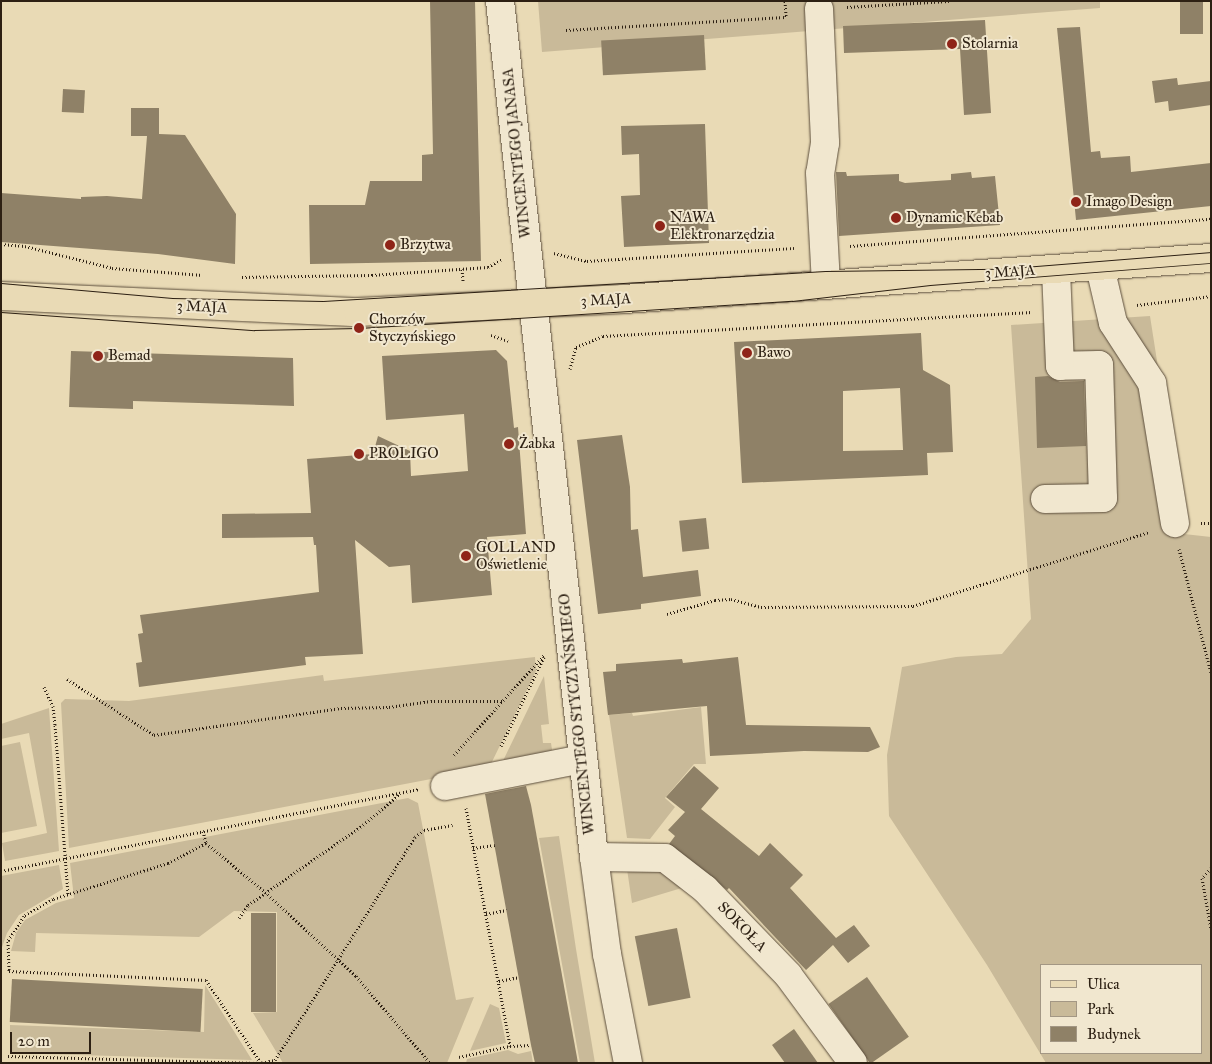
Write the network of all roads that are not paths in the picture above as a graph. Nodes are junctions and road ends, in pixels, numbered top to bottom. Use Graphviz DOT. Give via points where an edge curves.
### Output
graph roads {
  1 [pos="500,1"];
  2 [pos="818,9"];
  3 [pos="1211,258"];
  4 [pos="1100,267"];
  5 [pos="1056,270"];
  6 [pos="826,285"];
  7 [pos="1,296"];
  8 [pos="532,304"];
  9 [pos="1045,499"];
  10 [pos="1175,523"];
  11 [pos="582,759"];
  12 [pos="445,786"];
  13 [pos="594,858"];
  14 [pos="628,1063"];
  15 [pos="853,1063"];
  1 -- 8 [label="street, WINCENTEGO JANASA"];
  2 -- 6 [label="street" via="825,143 820,173"];
  3 -- 4 [label="main road, 3 MAJA"];
  4 -- 5 [label="main road, 3 MAJA"];
  4 -- 10 [label="street" via="1113,323 1152,384"];
  5 -- 6 [label="main road, 3 MAJA"];
  5 -- 9 [label="street" via="1060,366 1099,365 1103,498"];
  6 -- 8 [label="main road, 3 MAJA"];
  7 -- 8 [label="main road, 3 MAJA" via="358,312"];
  8 -- 11 [label="street, WINCENTEGO STYCZYŃSKIEGO"];
  11 -- 12 [label="street"];
  11 -- 13 [label="street, WINCENTEGO STYCZYŃSKIEGO"];
  13 -- 14 [label="street, WINCENTEGO STYCZYŃSKIEGO" via="607,954"];
  13 -- 15 [label="street, SOKOŁA" via="665,858 705,889 788,975"];
}
